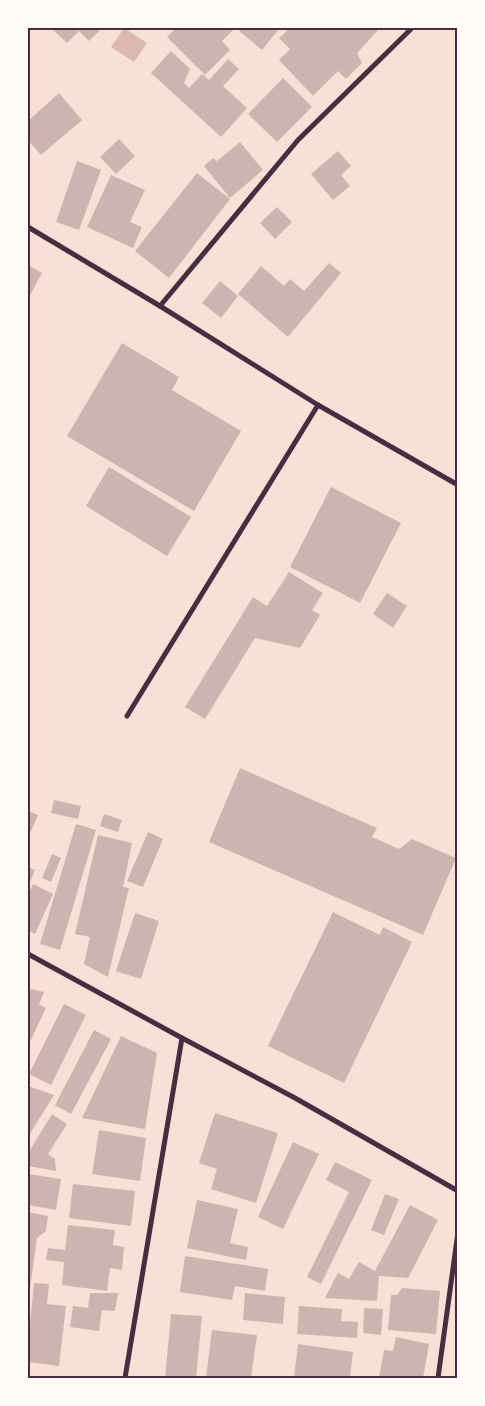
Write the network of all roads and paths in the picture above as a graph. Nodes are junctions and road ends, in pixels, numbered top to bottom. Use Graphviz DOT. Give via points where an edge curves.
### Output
graph roads {
  1 [pos="412,28"];
  2 [pos="28,227"];
  3 [pos="160,306"];
  4 [pos="318,405"];
  5 [pos="458,485"];
  6 [pos="127,716"];
  7 [pos="28,954"];
  8 [pos="182,1038"];
  9 [pos="458,1191"];
  10 [pos="458,1232"];
  11 [pos="126,1378"];
  12 [pos="438,1378"];
  1 -- 3 [label="street" via="298,140"];
  2 -- 3 [label="street"];
  3 -- 4 [label="street"];
  4 -- 5 [label="street"];
  4 -- 6 [label="street"];
  7 -- 8 [label="street"];
  8 -- 9 [label="street"];
  8 -- 11 [label="street"];
  10 -- 12 [label="street"];
}
